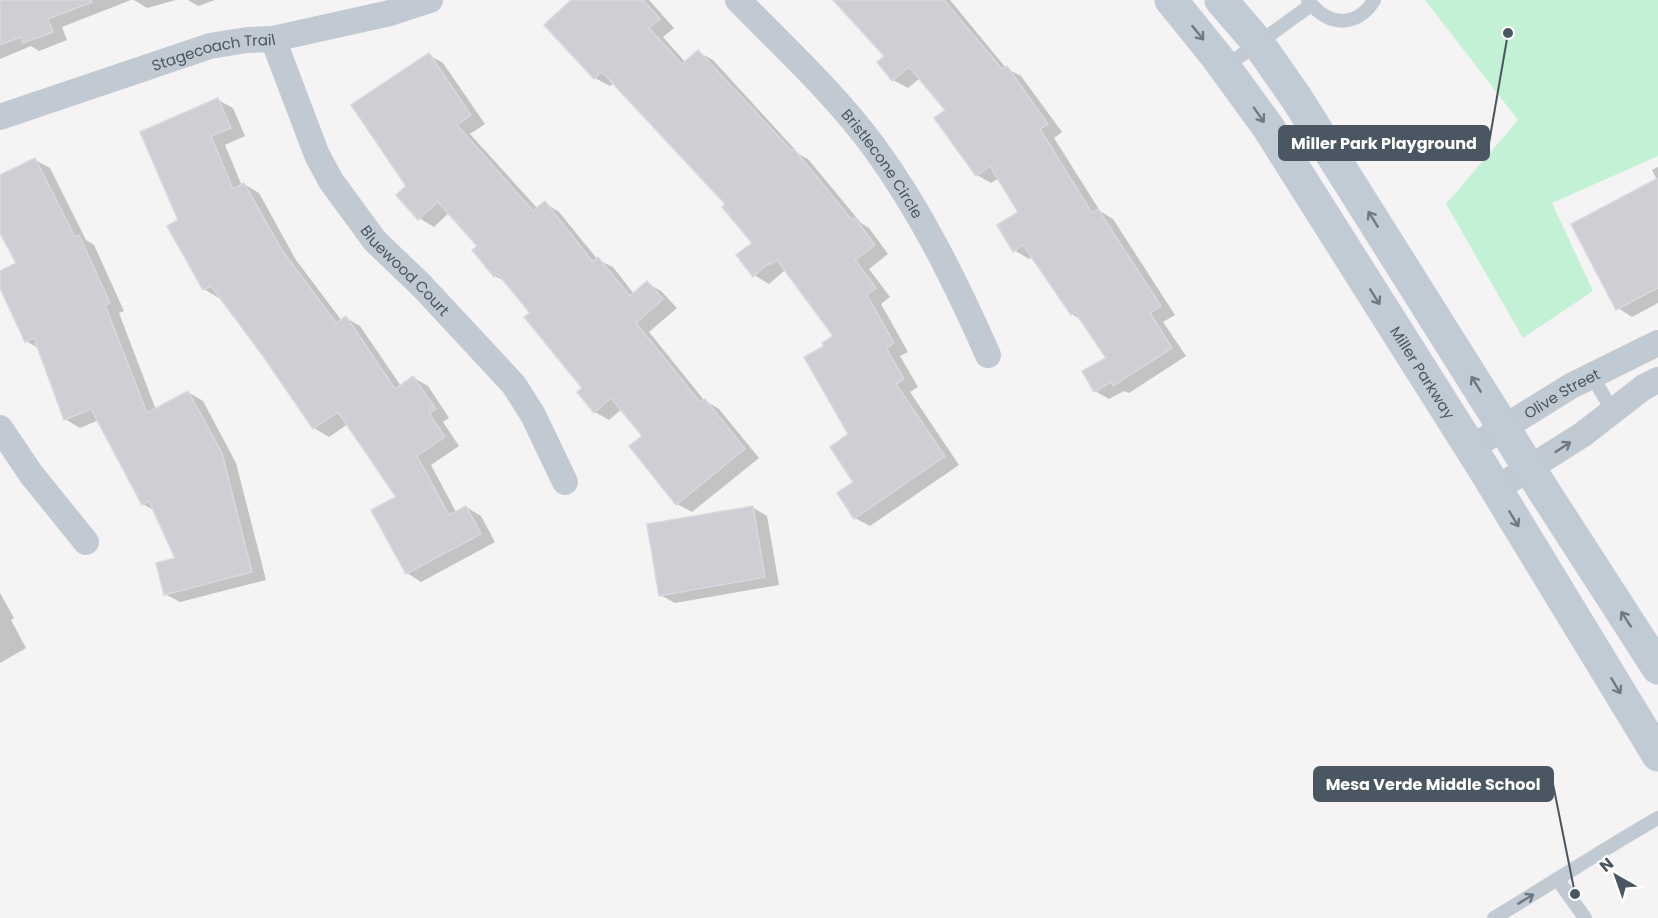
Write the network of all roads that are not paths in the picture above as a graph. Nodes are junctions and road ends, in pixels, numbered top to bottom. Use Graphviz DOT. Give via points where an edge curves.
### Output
graph roads {
  1 [pos="430,0"];
  2 [pos="738,0"];
  3 [pos="1171,0"];
  4 [pos="1221,0"];
  5 [pos="1374,0"];
  6 [pos="1310,3"];
  7 [pos="273,39"];
  8 [pos="1258,43"];
  9 [pos="1225,67"];
  10 [pos="0,117"];
  11 [pos="1658,343"];
  12 [pos="988,355"];
  13 [pos="1592,376"];
  14 [pos="1658,380"];
  15 [pos="1612,411"];
  16 [pos="0,428"];
  17 [pos="1504,428"];
  18 [pos="1470,448"];
  19 [pos="1529,468"];
  20 [pos="565,482"];
  21 [pos="1496,489"];
  22 [pos="86,543"];
  23 [pos="1658,668"];
  24 [pos="1658,755"];
  25 [pos="1658,818"];
  26 [pos="1558,880"];
  27 [pos="1494,918"];
  28 [pos="1585,918"];
  1 -- 7 [label="street, Stagecoach Trail"];
  2 -- 12 [label="street, Bristlecone Circle" via="873,146 917,211"];
  3 -- 9 [label="street, Miller Parkway, one-way"];
  4 -- 8 [label="street"];
  5 -- 6 [label="lane" via="1360,15 1337,21 1326,18"];
  6 -- 8 [label="lane"];
  7 -- 10 [label="street, Stagecoach Trail" via="210,46"];
  7 -- 20 [label="street, Bluewood Court" via="317,155 331,181 375,241 514,385"];
  8 -- 9 [label="lane"];
  17 -- 8 [label="street, one-way" via="1298,99"];
  9 -- 18 [label="street, Miller Parkway, one-way" via="1268,128"];
  11 -- 13 [label="street, Olive Street"];
  13 -- 15 [label="lane"];
  13 -- 17 [label="street, Olive Street"];
  14 -- 15 [label="street"];
  19 -- 15 [label="street, one-way"];
  16 -- 22 [label="street"];
  17 -- 18 [label="street, Olive Street"];
  17 -- 19 [label="street"];
  18 -- 21 [label="street, Miller Parkway"];
  19 -- 21 [label="street"];
  23 -- 19 [label="street, one-way"];
  21 -- 24 [label="street, Miller Parkway, one-way"];
  25 -- 26 [label="lane"];
  27 -- 26 [label="lane, one-way"];
  26 -- 28 [label="lane"];
}
